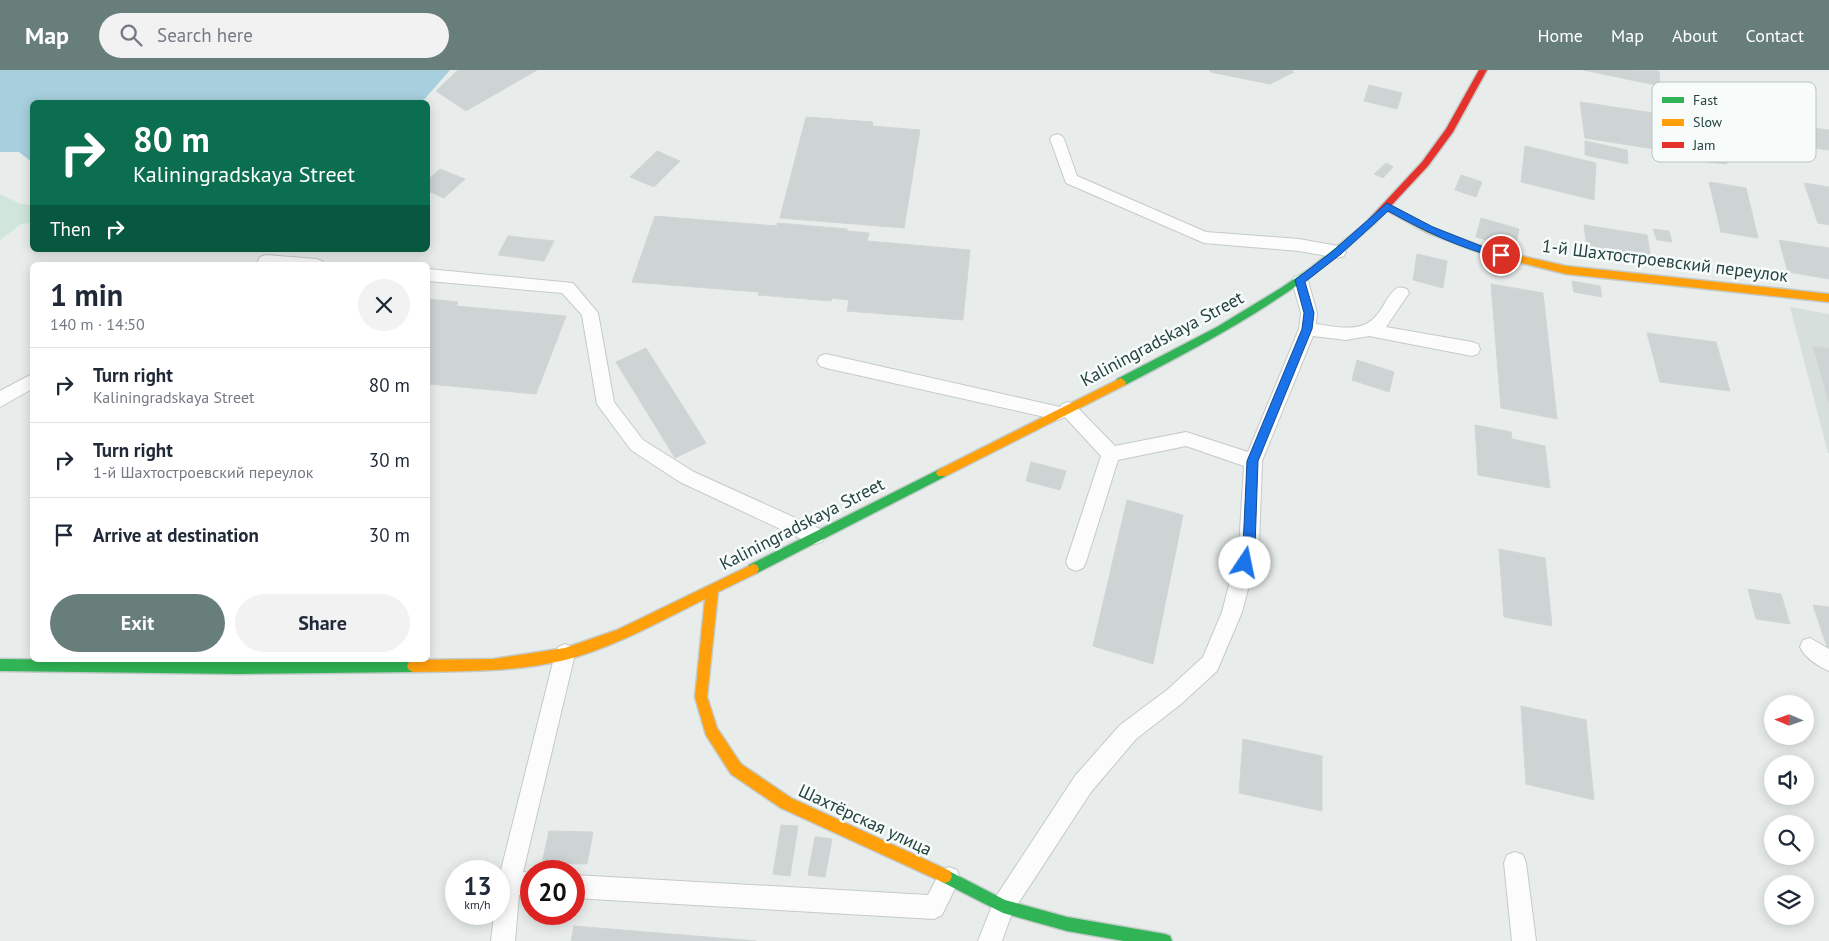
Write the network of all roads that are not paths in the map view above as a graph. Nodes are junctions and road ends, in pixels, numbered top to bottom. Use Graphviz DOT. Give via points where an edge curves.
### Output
graph roads {
  1 [pos="1483,70"];
  2 [pos="1057,139"];
  3 [pos="1387,207"];
  4 [pos="1338,252"];
  5 [pos="266,260"];
  6 [pos="286,262"];
  7 [pos="430,275"];
  8 [pos="1300,280"];
  9 [pos="1401,293"];
  10 [pos="1829,298"];
  11 [pos="1307,329"];
  12 [pos="1369,330"];
  13 [pos="1472,349"];
  14 [pos="826,361"];
  15 [pos="30,382"];
  16 [pos="0,400"];
  17 [pos="1063,411"];
  18 [pos="1111,454"];
  19 [pos="1253,461"];
  20 [pos="815,536"];
  21 [pos="1076,562"];
  22 [pos="712,590"];
  23 [pos="1810,647"];
  24 [pos="565,654"];
  25 [pos="1829,661"];
  26 [pos="0,665"];
  27 [pos="525,860"];
  28 [pos="1515,863"];
  29 [pos="949,878"];
  30 [pos="520,884"];
  31 [pos="585,888"];
  32 [pos="1003,906"];
  33 [pos="503,941"];
  34 [pos="990,941"];
  35 [pos="1165,941"];
  36 [pos="1524,941"];
  1 -- 3 [label="street, Kaliningradskaya Street" via="1451,129"];
  2 -- 4 [label="lane" via="1070,179 1204,237 1299,245"];
  3 -- 4 [label="street, Kaliningradskaya Street"];
  3 -- 10 [label="street, 1-й Шахтостроевский переулок" via="1429,230 1484,251 1566,270"];
  4 -- 8 [label="street, Kaliningradskaya Street"];
  5 -- 6 [label="lane"];
  7 -- 20 [label="lane" via="567,287 590,313 606,404 637,445 687,477"];
  8 -- 11 [label="lane" via="1309,313"];
  8 -- 17 [label="street, Kaliningradskaya Street" via="1199,342"];
  9 -- 12 [label="lane" via="1384,318"];
  11 -- 12 [label="lane" via="1345,333"];
  11 -- 19 [label="lane"];
  12 -- 13 [label="lane"];
  14 -- 17 [label="lane"];
  15 -- 16 [label="lane"];
  17 -- 18 [label="lane"];
  17 -- 20 [label="street, Kaliningradskaya Street"];
  18 -- 19 [label="lane" via="1186,439"];
  18 -- 21 [label="lane"];
  19 -- 32 [label="lane" via="1249,547 1232,612 1210,664 1128,732 1108,754 1083,784"];
  20 -- 22 [label="street, Kaliningradskaya Street"];
  22 -- 24 [label="street, Kaliningradskaya Street" via="620,635"];
  22 -- 29 [label="street, Шахтёрская улица" via="702,698 711,731 736,769 786,803"];
  23 -- 25 [label="lane"];
  24 -- 26 [label="street, Kaliningradskaya Street" via="493,665 240,668"];
  24 -- 27 [label="lane"];
  28 -- 36 [label="lane"];
  29 -- 31 [label="lane" via="934,907"];
  29 -- 32 [label="street, Шахтёрская улица"];
  30 -- 33 [label="lane"];
  32 -- 34 [label="lane"];
  32 -- 35 [label="street, Шахтёрская улица" via="1068,924"];
}
